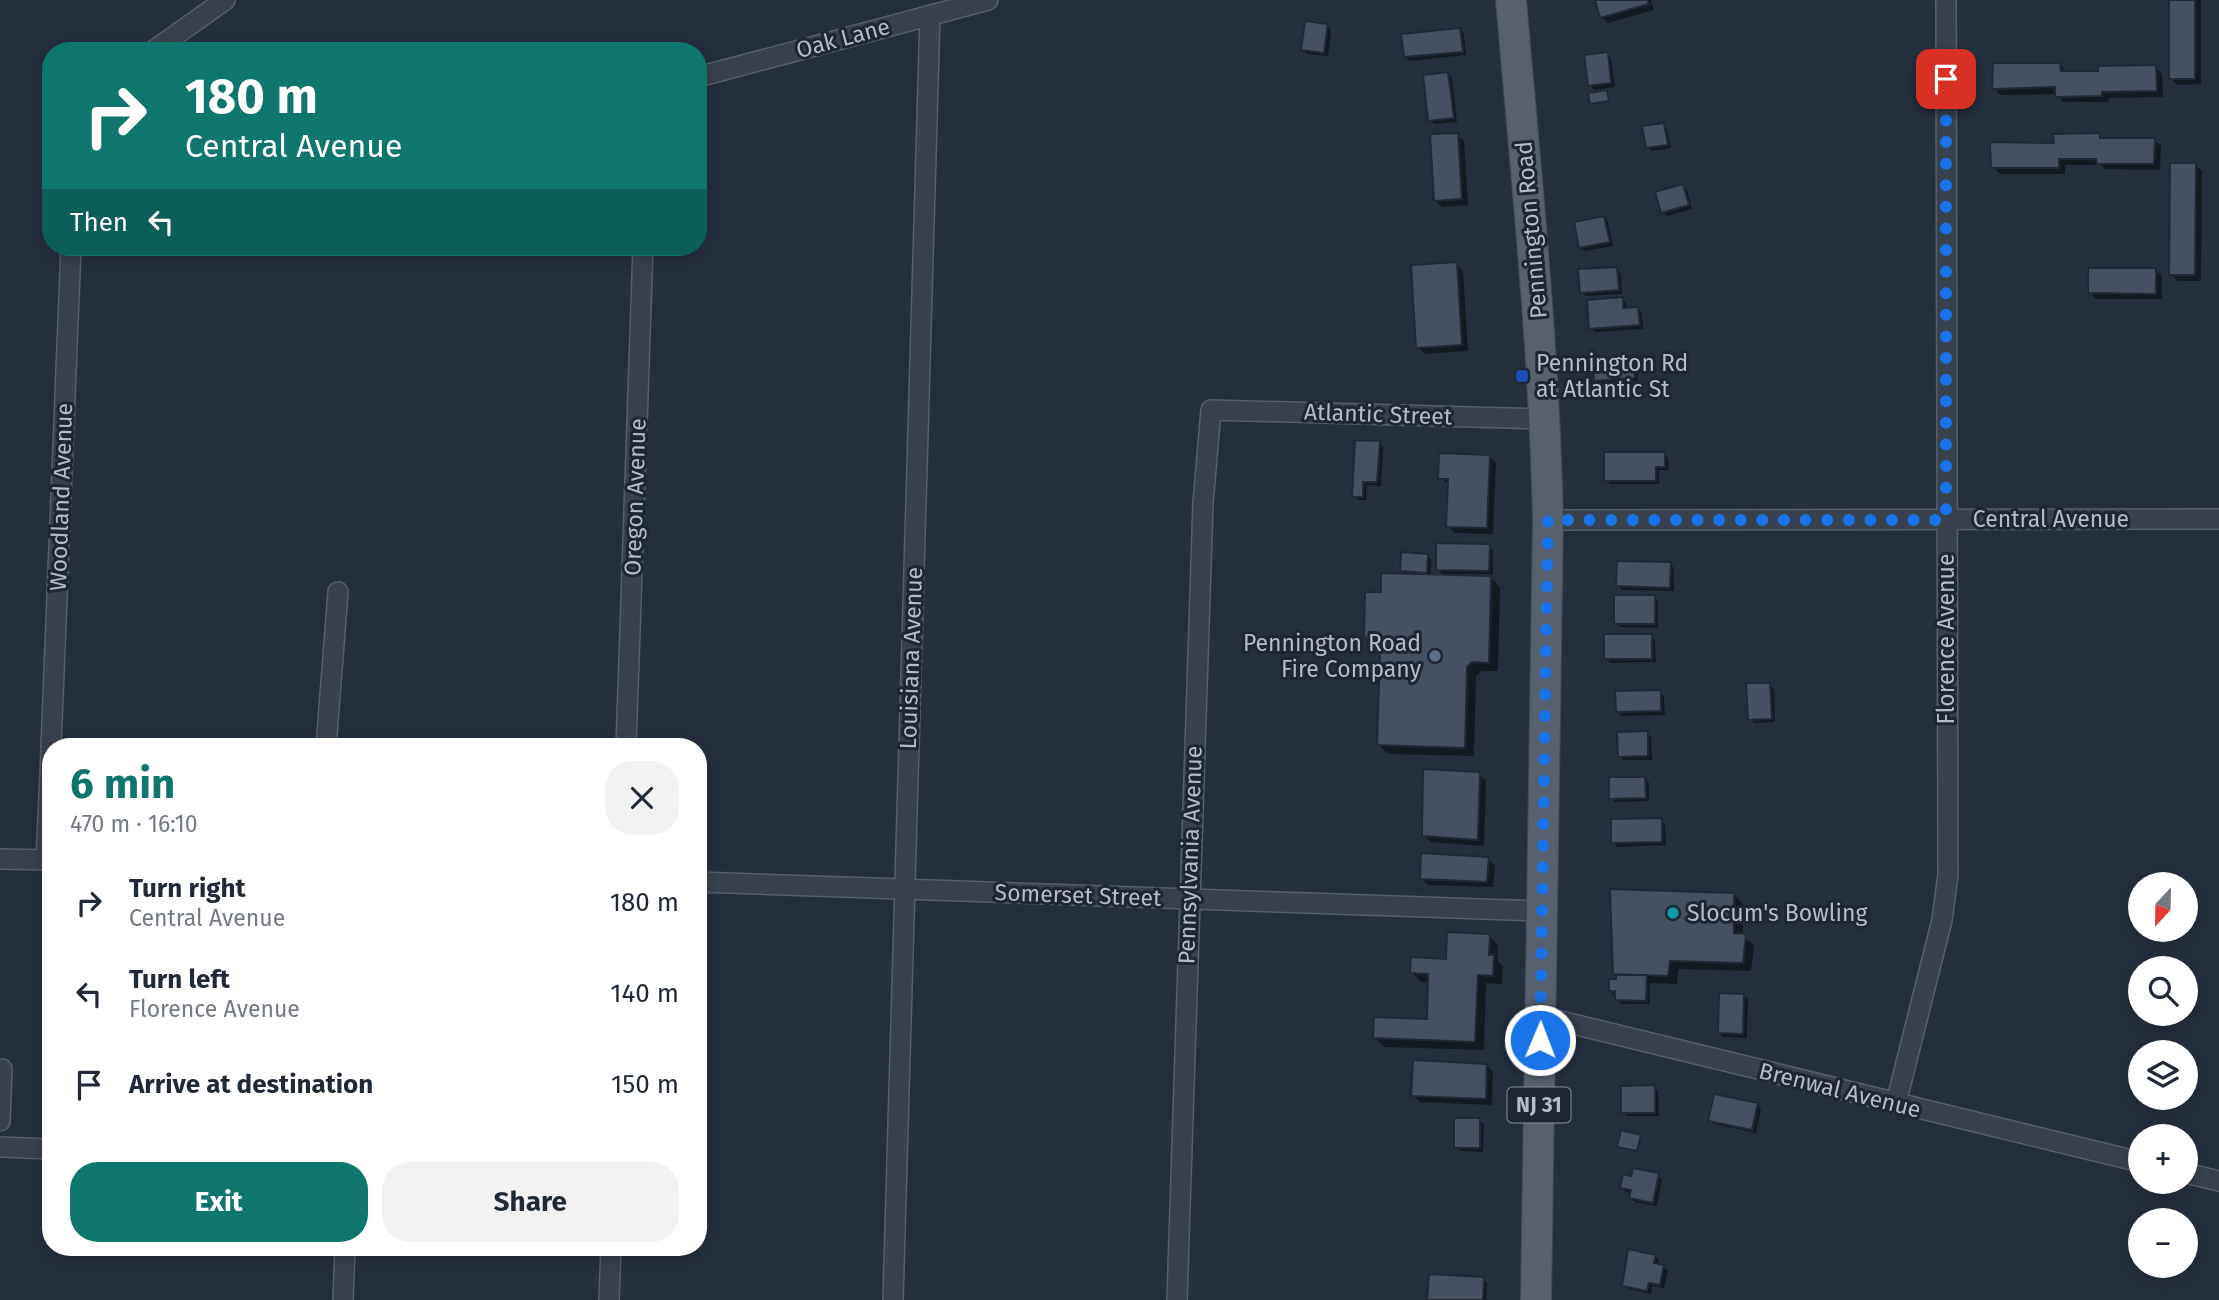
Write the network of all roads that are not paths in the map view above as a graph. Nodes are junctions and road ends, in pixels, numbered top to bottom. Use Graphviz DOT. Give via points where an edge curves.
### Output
graph roads {
  1 [pos="225,0"];
  2 [pos="988,0"];
  3 [pos="1511,0"];
  4 [pos="1946,0"];
  5 [pos="930,15"];
  6 [pos="166,42"];
  7 [pos="707,74"];
  8 [pos="71,256"];
  9 [pos="643,256"];
  10 [pos="1211,410"];
  11 [pos="1545,419"];
  12 [pos="2219,519"];
  13 [pos="1548,520"];
  14 [pos="1946,520"];
  15 [pos="338,592"];
  16 [pos="51,738"];
  17 [pos="327,738"];
  18 [pos="626,738"];
  19 [pos="0,859"];
  20 [pos="42,860"];
  21 [pos="707,882"];
  22 [pos="904,889"];
  23 [pos="1188,899"];
  24 [pos="1541,911"];
  25 [pos="1541,1016"];
  26 [pos="2,1069"];
  27 [pos="1896,1103"];
  28 [pos="0,1121"];
  29 [pos="0,1146"];
  30 [pos="42,1148"];
  31 [pos="2128,1159"];
  32 [pos="2198,1176"];
  33 [pos="2219,1181"];
  34 [pos="345,1256"];
  35 [pos="611,1256"];
  36 [pos="343,1300"];
  37 [pos="609,1300"];
  38 [pos="893,1300"];
  39 [pos="1177,1300"];
  40 [pos="1535,1300"];
  1 -- 6 [label="street"];
  2 -- 5 [label="street, Oak Lane"];
  3 -- 11 [label="main road, Pennington Road / NJ 31"];
  4 -- 14 [label="street, Florence Avenue"];
  5 -- 7 [label="street, Oak Lane"];
  5 -- 22 [label="street, Louisiana Avenue"];
  8 -- 16 [label="street, Woodland Avenue"];
  9 -- 18 [label="street, Oregon Avenue"];
  10 -- 11 [label="street, Atlantic Street"];
  10 -- 23 [label="street, Pennsylvania Avenue" via="1203,503"];
  11 -- 13 [label="main road, Pennington Road / NJ 31"];
  12 -- 14 [label="street, Central Avenue"];
  13 -- 14 [label="street, Central Avenue"];
  13 -- 24 [label="main road, Pennington Road / NJ 31"];
  14 -- 27 [label="street, Florence Avenue" via="1948,875"];
  15 -- 17 [label="street"];
  19 -- 20 [label="street"];
  21 -- 22 [label="street, Somerset Street"];
  22 -- 23 [label="street, Somerset Street"];
  22 -- 38 [label="street, Louisiana Avenue"];
  23 -- 24 [label="street, Somerset Street"];
  23 -- 39 [label="street, Pennsylvania Avenue"];
  24 -- 25 [label="main road, Pennington Road / NJ 31"];
  25 -- 27 [label="street, Brenwal Avenue"];
  25 -- 40 [label="main road, Pennington Road / NJ 31"];
  26 -- 28 [label="street"];
  27 -- 31 [label="street, Brenwal Avenue"];
  29 -- 30 [label="street"];
  32 -- 33 [label="street"];
  34 -- 36 [label="street"];
  35 -- 37 [label="street"];
}
